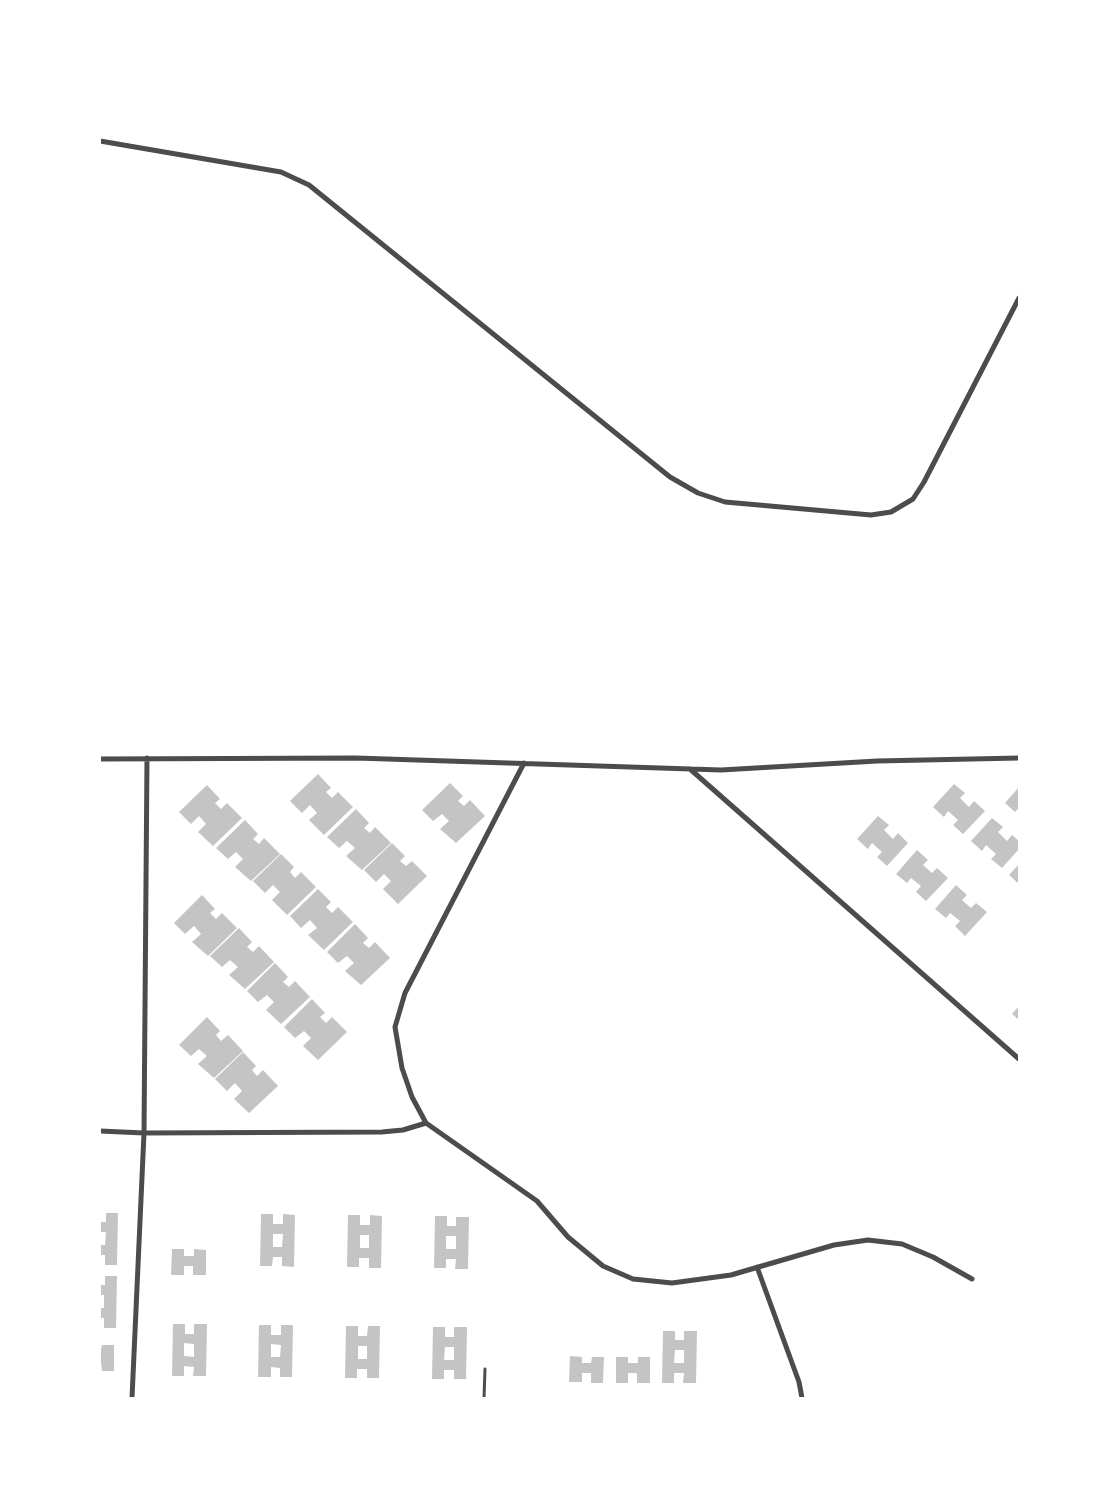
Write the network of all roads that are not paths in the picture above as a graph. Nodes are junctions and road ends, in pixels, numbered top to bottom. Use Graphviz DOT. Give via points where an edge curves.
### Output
graph roads {
  1 [pos="100,141"];
  2 [pos="1019,298"];
  3 [pos="147,758"];
  4 [pos="1019,758"];
  5 [pos="100,759"];
  6 [pos="524,763"];
  7 [pos="690,769"];
  8 [pos="1019,1060"];
  9 [pos="426,1122"];
  10 [pos="100,1131"];
  11 [pos="144,1133"];
  12 [pos="758,1268"];
  13 [pos="972,1279"];
  14 [pos="485,1369"];
  15 [pos="132,1398"];
  16 [pos="484,1398"];
  17 [pos="802,1398"];
  1 -- 2 [label="street" via="281,172 309,185 670,477 698,493 725,502 870,514 891,512 913,499"];
  3 -- 5 [label="street"];
  3 -- 6 [label="street" via="356,758"];
  3 -- 11 [label="street"];
  4 -- 7 [label="street"];
  6 -- 7 [label="street"];
  6 -- 9 [label="street" via="405,993 395,1027 402,1068 412,1097"];
  7 -- 8 [label="street"];
  9 -- 11 [label="street" via="382,1132"];
  9 -- 12 [label="street" via="537,1201 568,1237 603,1266 633,1279 672,1283"];
  10 -- 11 [label="street"];
  11 -- 15 [label="street"];
  12 -- 13 [label="street" via="834,1245 868,1240 902,1244"];
  12 -- 17 [label="street"];
  14 -- 16 [label="lane"];
}
